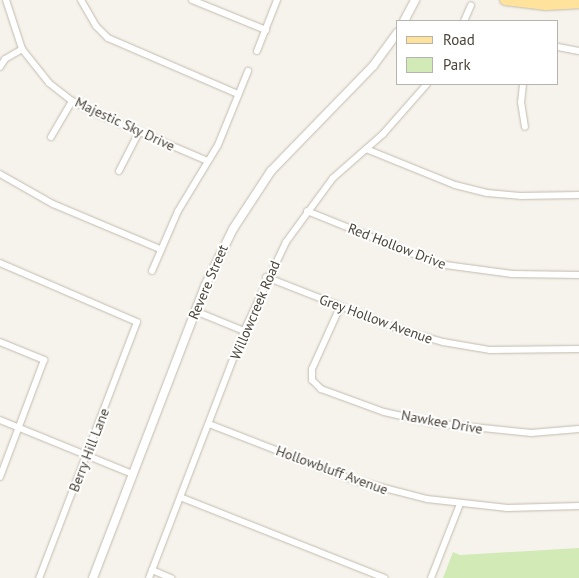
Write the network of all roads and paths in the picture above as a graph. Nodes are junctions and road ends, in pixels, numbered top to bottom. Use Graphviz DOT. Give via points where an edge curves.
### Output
graph roads {
  1 [pos="6,0"];
  2 [pos="81,0"];
  3 [pos="192,0"];
  4 [pos="277,0"];
  5 [pos="414,0"];
  6 [pos="505,0"];
  7 [pos="579,3"];
  8 [pos="471,5"];
  9 [pos="404,20"];
  10 [pos="464,20"];
  11 [pos="266,30"];
  12 [pos="396,35"];
  13 [pos="559,47"];
  14 [pos="22,50"];
  15 [pos="258,51"];
  16 [pos="579,52"];
  17 [pos="0,67"];
  18 [pos="248,71"];
  19 [pos="426,85"];
  20 [pos="523,85"];
  21 [pos="238,94"];
  22 [pos="72,101"];
  23 [pos="525,127"];
  24 [pos="139,132"];
  25 [pos="51,137"];
  26 [pos="366,149"];
  27 [pos="208,160"];
  28 [pos="119,170"];
  29 [pos="0,174"];
  30 [pos="579,195"];
  31 [pos="307,211"];
  32 [pos="160,249"];
  33 [pos="0,263"];
  34 [pos="152,271"];
  35 [pos="579,275"];
  36 [pos="266,278"];
  37 [pos="340,307"];
  38 [pos="195,311"];
  39 [pos="244,330"];
  40 [pos="0,342"];
  41 [pos="579,349"];
  42 [pos="0,420"];
  43 [pos="209,424"];
  44 [pos="19,427"];
  45 [pos="579,430"];
  46 [pos="87,455"];
  47 [pos="132,474"];
  48 [pos="0,477"];
  49 [pos="180,497"];
  50 [pos="460,504"];
  51 [pos="579,506"];
  52 [pos="152,570"];
  53 [pos="39,578"];
  54 [pos="93,578"];
  55 [pos="149,578"];
  56 [pos="171,578"];
  57 [pos="385,578"];
  58 [pos="432,578"];
  1 -- 14 [label="street, Majestic Sky Drive"];
  2 -- 21 [label="street" via="84,10 108,38"];
  3 -- 11 [label="street"];
  4 -- 11 [label="street"];
  5 -- 9 [label="street"];
  6 -- 7 [label="main road" via="546,5"];
  8 -- 10 [label="street"];
  11 -- 15 [label="street"];
  12 -- 38 [label="street, Revere Street" via="373,66 306,131 258,188 222,249"];
  13 -- 16 [label="street"];
  14 -- 17 [label="street" via="5,59"];
  14 -- 22 [label="street, Majestic Sky Drive" via="49,83"];
  18 -- 21 [label="street"];
  19 -- 26 [label="street, Willowcreek Road"];
  20 -- 23 [label="street" via="521,102"];
  21 -- 27 [label="street" via="218,145"];
  22 -- 24 [label="street, Majestic Sky Drive"];
  22 -- 25 [label="street"];
  24 -- 27 [label="street, Majestic Sky Drive"];
  24 -- 28 [label="street"];
  26 -- 30 [label="street" via="455,185 487,193"];
  26 -- 31 [label="street, Willowcreek Road" via="333,178"];
  27 -- 32 [label="street"];
  29 -- 32 [label="street" via="53,204"];
  31 -- 35 [label="street, Red Hollow Drive" via="438,264 512,274"];
  31 -- 36 [label="street, Willowcreek Road"];
  32 -- 34 [label="street"];
  33 -- 46 [label="street, Berry Hill Lane" via="137,322"];
  36 -- 37 [label="street, Grey Hollow Avenue"];
  36 -- 39 [label="street, Willowcreek Road"];
  37 -- 41 [label="street, Grey Hollow Avenue" via="443,342 490,350"];
  37 -- 45 [label="street, Nawkee Drive" via="312,369 312,380 316,386 384,412 433,423 531,433"];
  38 -- 39 [label="street"];
  38 -- 47 [label="street, Revere Street"];
  39 -- 43 [label="street, Willowcreek Road"];
  40 -- 44 [label="street" via="44,360"];
  42 -- 44 [label="street"];
  43 -- 49 [label="street, Willowcreek Road"];
  43 -- 50 [label="street, Hollowbluff Avenue" via="353,480 399,493"];
  44 -- 46 [label="street"];
  44 -- 48 [label="street"];
  46 -- 47 [label="street"];
  46 -- 53 [label="street, Berry Hill Lane"];
  47 -- 54 [label="street, Revere Street"];
  49 -- 52 [label="street, Willowcreek Road"];
  49 -- 57 [label="street"];
  50 -- 51 [label="street, Hollowbluff Avenue" via="507,508"];
  50 -- 58 [label="street"];
  52 -- 55 [label="street, Willowcreek Road"];
  52 -- 56 [label="street"];
}
